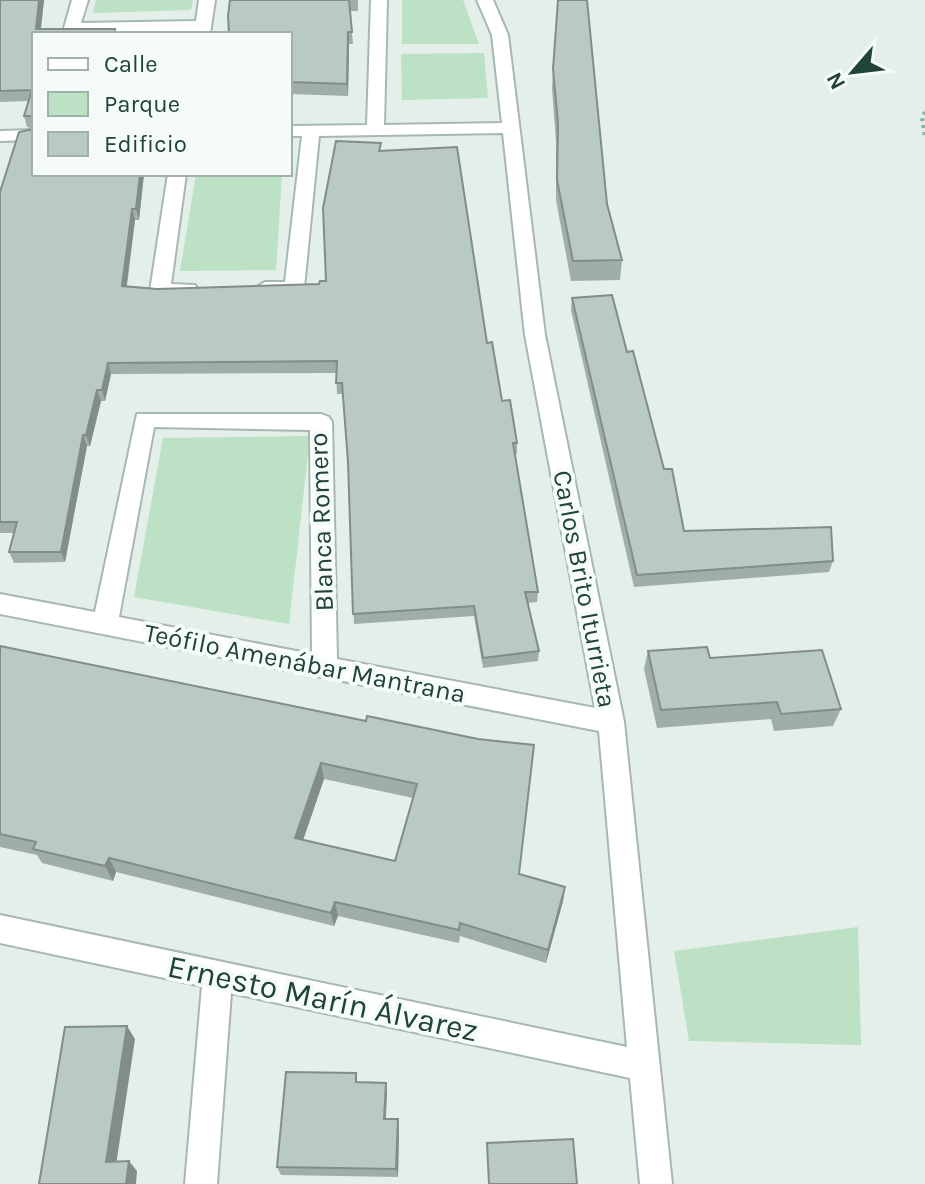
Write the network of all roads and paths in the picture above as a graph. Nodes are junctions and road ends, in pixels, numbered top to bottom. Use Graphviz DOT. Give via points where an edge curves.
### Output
graph roads {
  1 [pos="80,0"];
  2 [pos="207,0"];
  3 [pos="379,0"];
  4 [pos="485,0"];
  5 [pos="202,30"];
  6 [pos="925,112"];
  7 [pos="512,128"];
  8 [pos="375,130"];
  9 [pos="292,131"];
  10 [pos="311,131"];
  11 [pos="32,135"];
  12 [pos="0,137"];
  13 [pos="925,138"];
  14 [pos="177,176"];
  15 [pos="249,289"];
  16 [pos="205,290"];
  17 [pos="0,604"];
  18 [pos="105,624"];
  19 [pos="325,667"];
  20 [pos="611,722"];
  21 [pos="0,929"];
  22 [pos="218,975"];
  23 [pos="646,1066"];
  24 [pos="201,1184"];
  25 [pos="656,1184"];
  1 -- 5 [label="street" via="72,28"];
  2 -- 5 [label="street"];
  3 -- 8 [label="street"];
  4 -- 7 [label="street, Carlos Brito Iturrieta" via="500,35"];
  6 -- 13 [label="path"];
  7 -- 8 [label="street"];
  7 -- 20 [label="street, Carlos Brito Iturrieta" via="535,335"];
  8 -- 10 [label="street"];
  9 -- 10 [label="street"];
  10 -- 15 [label="street" via="294,288"];
  11 -- 12 [label="street"];
  14 -- 16 [label="street" via="160,291"];
  17 -- 18 [label="street, Teófilo Amenábar Mantrana"];
  18 -- 19 [label="street, Teófilo Amenábar Mantrana"];
  18 -- 19 [label="street, Blanca Romero" via="145,419 321,422"];
  19 -- 20 [label="street, Teófilo Amenábar Mantrana"];
  20 -- 23 [label="street, Carlos Brito Iturrieta"];
  21 -- 22 [label="street, Ernesto Marín Álvarez"];
  22 -- 23 [label="street, Ernesto Marín Álvarez"];
  22 -- 24 [label="street"];
  23 -- 25 [label="street, Carlos Brito Iturrieta"];
}
